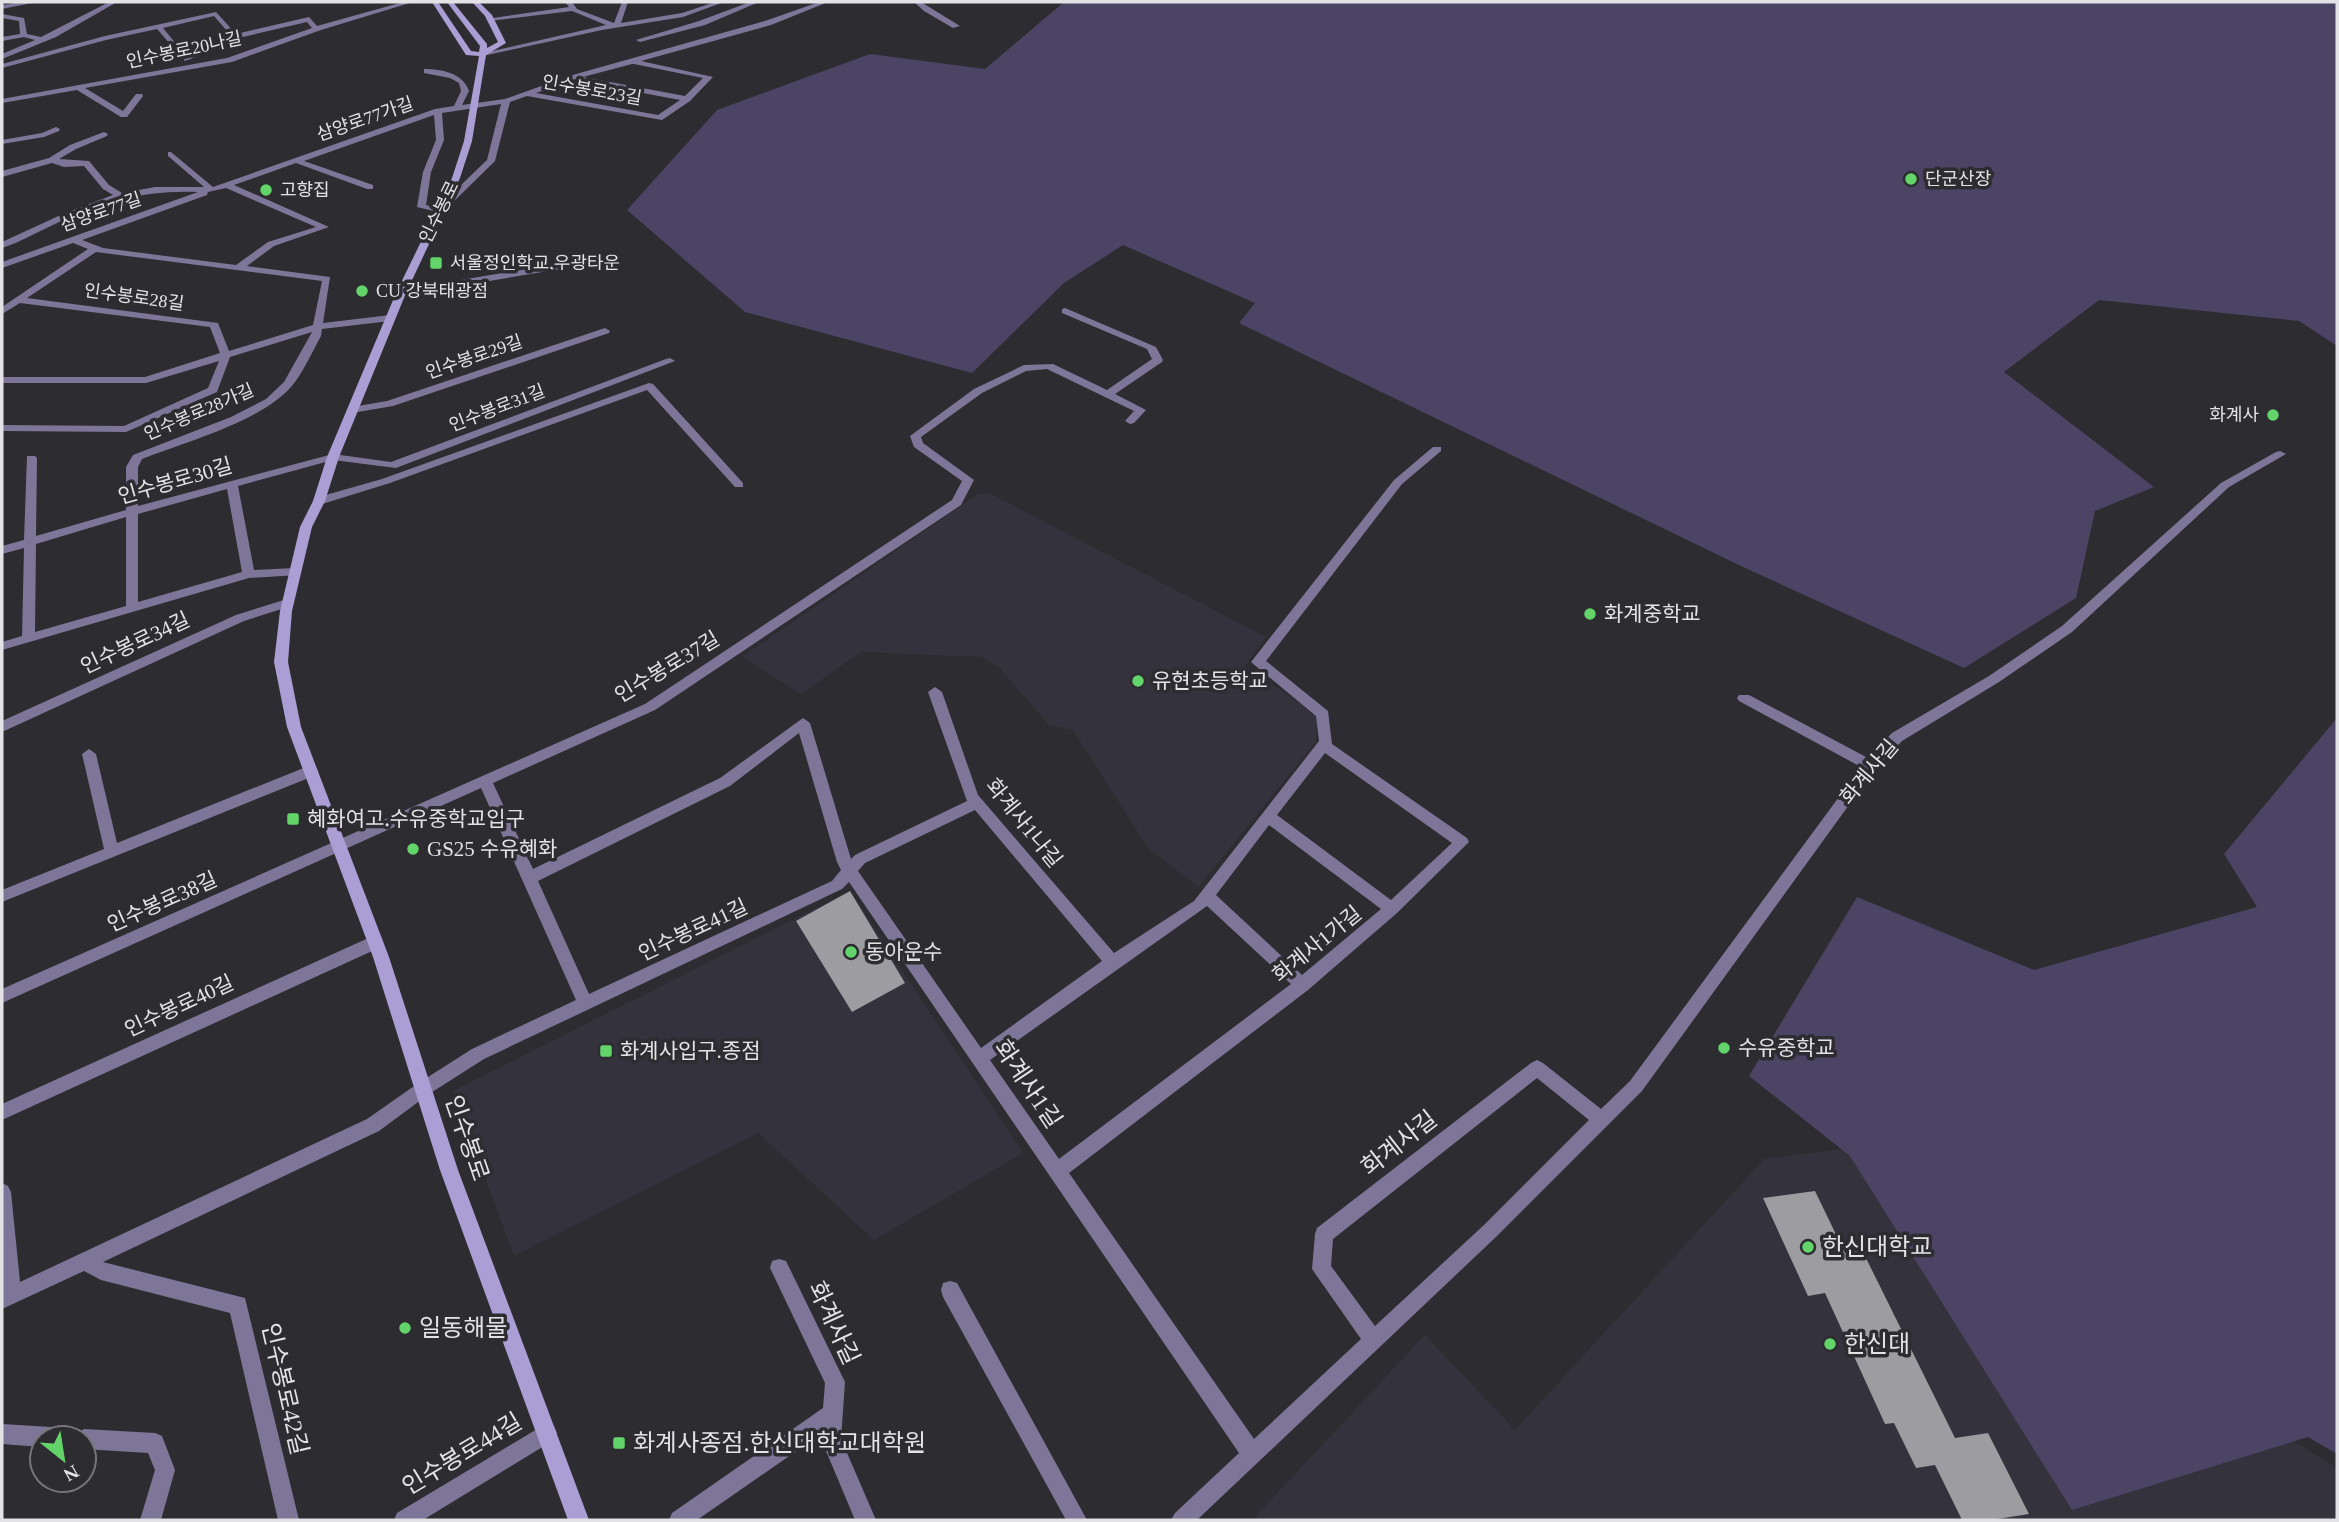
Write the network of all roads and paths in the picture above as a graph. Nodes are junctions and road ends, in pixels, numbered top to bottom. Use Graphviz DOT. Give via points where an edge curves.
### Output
graph roads {
  1 [pos="34,2"];
  2 [pos="114,2"];
  3 [pos="368,2"];
  4 [pos="410,2"];
  5 [pos="435,2"];
  6 [pos="450,2"];
  7 [pos="475,2"];
  8 [pos="625,2"];
  9 [pos="720,2"];
  10 [pos="756,2"];
  11 [pos="825,2"];
  12 [pos="917,2"];
  13 [pos="571,5"];
  14 [pos="2,7"];
  15 [pos="385,9"];
  16 [pos="2,16"];
  17 [pos="490,19"];
  18 [pos="158,26"];
  19 [pos="616,26"];
  20 [pos="956,26"];
  21 [pos="316,29"];
  22 [pos="24,35"];
  23 [pos="2,39"];
  24 [pos="42,40"];
  25 [pos="640,40"];
  26 [pos="32,44"];
  27 [pos="213,49"];
  28 [pos="53,53"];
  29 [pos="658,53"];
  30 [pos="483,56"];
  31 [pos="2,57"];
  32 [pos="633,62"];
  33 [pos="2,66"];
  34 [pos="427,71"];
  35 [pos="572,78"];
  36 [pos="78,87"];
  37 [pos="527,94"];
  38 [pos="139,96"];
  39 [pos="687,99"];
  40 [pos="506,101"];
  41 [pos="2,102"];
  42 [pos="458,106"];
  43 [pos="442,110"];
  44 [pos="56,129"];
  45 [pos="104,134"];
  46 [pos="2,142"];
  47 [pos="172,154"];
  48 [pos="52,160"];
  49 [pos="295,160"];
  50 [pos="2,174"];
  51 [pos="226,185"];
  52 [pos="370,187"];
  53 [pos="212,190"];
  54 [pos="121,196"];
  55 [pos="439,211"];
  56 [pos="72,239"];
  57 [pos="2,245"];
  58 [pos="94,249"];
  59 [pos="575,264"];
  60 [pos="2,265"];
  61 [pos="238,268"];
  62 [pos="401,293"];
  63 [pos="18,299"];
  64 [pos="2,311"];
  65 [pos="1065,311"];
  66 [pos="390,318"];
  67 [pos="319,327"];
  68 [pos="605,331"];
  69 [pos="226,355"];
  70 [pos="670,361"];
  71 [pos="2,380"];
  72 [pos="1108,394"];
  73 [pos="352,410"];
  74 [pos="1130,421"];
  75 [pos="2,428"];
  76 [pos="1437,449"];
  77 [pos="2280,454"];
  78 [pos="31,457"];
  79 [pos="333,457"];
  80 [pos="232,484"];
  81 [pos="739,485"];
  82 [pos="319,501"];
  83 [pos="134,512"];
  84 [pos="28,543"];
  85 [pos="2,550"];
  86 [pos="295,572"];
  87 [pos="249,575"];
  88 [pos="288,603"];
  89 [pos="132,608"];
  90 [pos="28,639"];
  91 [pos="2,646"];
  92 [pos="935,692"];
  93 [pos="1744,698"];
  94 [pos="2,727"];
  95 [pos="1324,745"];
  96 [pos="89,754"];
  97 [pos="1870,765"];
  98 [pos="311,771"];
  99 [pos="485,781"];
  100 [pos="976,803"];
  101 [pos="1269,817"];
  102 [pos="339,846"];
  103 [pos="112,852"];
  104 [pos="851,872"];
  105 [pos="529,878"];
  106 [pos="1207,896"];
  107 [pos="2,897"];
  108 [pos="1392,908"];
  109 [pos="375,942"];
  110 [pos="1113,963"];
  111 [pos="1302,985"];
  112 [pos="2,996"];
  113 [pos="586,1004"];
  114 [pos="980,1058"];
  115 [pos="423,1089"];
  116 [pos="2,1112"];
  117 [pos="1602,1119"];
  118 [pos="1057,1171"];
  119 [pos="2,1192"];
  120 [pos="84,1261"];
  121 [pos="779,1268"];
  122 [pos="950,1290"];
  123 [pos="7,1298"];
  124 [pos="1374,1340"];
  125 [pos="832,1414"];
  126 [pos="547,1433"];
  127 [pos="2,1434"];
  128 [pos="28,1436"];
  129 [pos="98,1440"];
  130 [pos="1252,1454"];
  131 [pos="151,1520"];
  132 [pos="289,1520"];
  133 [pos="404,1520"];
  134 [pos="579,1520"];
  135 [pos="679,1520"];
  136 [pos="866,1520"];
  137 [pos="1077,1520"];
  138 [pos="1182,1520"];
  1 -- 14 [label="street"];
  2 -- 24 [label="street"];
  3 -- 15 [label="street"];
  4 -- 15 [label="street, 인수봉로20나길"];
  5 -- 30 [label="main road" via="469,53"];
  6 -- 30 [label="main road" via="484,46"];
  7 -- 17 [label="main road"];
  8 -- 19 [label="street"];
  9 -- 19 [label="street" via="683,15"];
  10 -- 25 [label="street"];
  11 -- 29 [label="street, 인수봉로23길"];
  12 -- 20 [label="street" via="926,12"];
  13 -- 17 [label="street"];
  13 -- 19 [label="street" via="599,22"];
  15 -- 21 [label="street, 인수봉로20나길"];
  16 -- 22 [label="street" via="22,19"];
  17 -- 30 [label="main road" via="502,43"];
  18 -- 21 [label="street" via="216,14 234,37 309,19"];
  18 -- 27 [label="street" via="184,59"];
  18 -- 28 [label="street"];
  19 -- 25 [label="street"];
  19 -- 30 [label="street"];
  21 -- 36 [label="street, 인수봉로20나길" via="229,60"];
  22 -- 23 [label="street"];
  22 -- 24 [label="street"];
  24 -- 26 [label="street"];
  25 -- 29 [label="street"];
  26 -- 28 [label="street"];
  26 -- 31 [label="street"];
  28 -- 33 [label="street"];
  29 -- 32 [label="street, 인수봉로23길"];
  30 -- 55 [label="main road, 인수봉로" via="468,141"];
  32 -- 35 [label="street, 인수봉로23길"];
  32 -- 39 [label="street, 인수봉로23길" via="709,77"];
  34 -- 42 [label="street" via="463,82 465,91"];
  35 -- 37 [label="street, 인수봉로23길"];
  35 -- 39 [label="street, 인수봉로23길"];
  36 -- 38 [label="street" via="124,114"];
  36 -- 41 [label="street, 인수봉로20나길"];
  37 -- 39 [label="street, 인수봉로23길" via="659,118"];
  37 -- 40 [label="street, 인수봉로23길"];
  40 -- 42 [label="street, 인수봉로23길"];
  40 -- 55 [label="street" via="491,161"];
  42 -- 43 [label="street, 삼양로77가길"];
  43 -- 49 [label="street, 삼양로77가길"];
  43 -- 55 [label="street" via="440,140 427,172 421,207"];
  44 -- 46 [label="street"];
  45 -- 48 [label="street"];
  47 -- 53 [label="street"];
  48 -- 50 [label="street"];
  48 -- 54 [label="street" via="86,163 106,187"];
  49 -- 51 [label="street, 삼양로77가길"];
  49 -- 52 [label="street, 삼양로77가길"];
  51 -- 53 [label="street, 삼양로77가길"];
  51 -- 61 [label="street" via="324,227 271,244"];
  53 -- 54 [label="street, 삼양로77가길"];
  53 -- 56 [label="street, 삼양로77길"];
  54 -- 57 [label="street, 삼양로77가길"];
  55 -- 62 [label="main road, 인수봉로"];
  56 -- 58 [label="street, 인수봉로28가길"];
  56 -- 60 [label="street, 삼양로77길"];
  58 -- 61 [label="street, 인수봉로28가길"];
  58 -- 63 [label="street, 인수봉로28길"];
  59 -- 62 [label="street"];
  61 -- 67 [label="street, 인수봉로28가길" via="327,279"];
  62 -- 66 [label="main road, 인수봉로"];
  63 -- 64 [label="street, 인수봉로28길"];
  63 -- 69 [label="street, 인수봉로28길" via="214,326"];
  65 -- 72 [label="street" via="1151,348 1158,360"];
  66 -- 67 [label="street"];
  66 -- 73 [label="main road, 인수봉로"];
  67 -- 69 [label="street"];
  67 -- 83 [label="street, 인수봉로28가길" via="288,384 270,401 137,457 132,467"];
  68 -- 73 [label="street, 인수봉로29길" via="389,404"];
  69 -- 71 [label="street" via="146,380"];
  69 -- 75 [label="street" via="213,390 126,429"];
  70 -- 79 [label="street, 인수봉로31길" via="392,466"];
  72 -- 74 [label="street" via="1141,410"];
  72 -- 99 [label="street, 인수봉로37길" via="1049,366 1024,368 978,391 915,436 918,445 968,480 957,502 650,707"];
  73 -- 79 [label="main road, 인수봉로"];
  76 -- 95 [label="street" via="1398,482 1258,662 1323,714"];
  77 -- 97 [label="street, 화계사길" via="2225,485 2067,629 1897,737"];
  78 -- 84 [label="street"];
  79 -- 80 [label="street, 인수봉로30길"];
  79 -- 82 [label="main road, 인수봉로"];
  80 -- 83 [label="street, 인수봉로30길"];
  80 -- 87 [label="street"];
  81 -- 82 [label="street" via="649,386"];
  82 -- 86 [label="main road, 인수봉로" via="306,527"];
  83 -- 84 [label="street, 인수봉로30길"];
  83 -- 89 [label="street"];
  84 -- 85 [label="street, 인수봉로30길"];
  84 -- 90 [label="street"];
  86 -- 87 [label="street"];
  86 -- 88 [label="main road, 인수봉로"];
  87 -- 89 [label="street"];
  88 -- 94 [label="street, 인수봉로34길" via="240,618"];
  88 -- 98 [label="main road, 인수봉로" via="281,662 294,727"];
  89 -- 90 [label="street"];
  90 -- 91 [label="street"];
  92 -- 100 [label="street, 화계사1나길"];
  93 -- 97 [label="street"];
  95 -- 101 [label="street"];
  95 -- 108 [label="street, 화계사1가길" via="1462,842"];
  96 -- 103 [label="street"];
  97 -- 117 [label="street, 화계사길" via="1636,1086"];
  98 -- 102 [label="main road, 인수봉로"];
  98 -- 103 [label="street"];
  99 -- 102 [label="street, 인수봉로37길"];
  99 -- 105 [label="street"];
  100 -- 104 [label="street, 인수봉로41길" via="860,859"];
  100 -- 110 [label="street, 화계사1나길"];
  101 -- 106 [label="street"];
  101 -- 108 [label="street"];
  102 -- 109 [label="main road, 인수봉로"];
  102 -- 112 [label="street, 인수봉로38길"];
  103 -- 107 [label="street"];
  104 -- 105 [label="street, 화계사1길" via="844,862 803,723 725,782"];
  104 -- 113 [label="street, 인수봉로41길" via="837,885"];
  104 -- 114 [label="street, 화계사1길"];
  105 -- 113 [label="street"];
  106 -- 110 [label="street"];
  106 -- 111 [label="street"];
  108 -- 111 [label="street, 화계사1가길"];
  109 -- 115 [label="main road, 인수봉로"];
  109 -- 116 [label="street, 인수봉로40길"];
  110 -- 114 [label="street"];
  111 -- 118 [label="street, 화계사1가길"];
  113 -- 115 [label="street, 인수봉로41길" via="478,1055"];
  114 -- 118 [label="street, 화계사1길"];
  115 -- 120 [label="street" via="373,1125"];
  115 -- 126 [label="main road, 인수봉로"];
  117 -- 124 [label="street, 화계사길"];
  117 -- 124 [label="street, 화계사길" via="1537,1068 1324,1234 1321,1269"];
  118 -- 130 [label="street, 화계사1길"];
  119 -- 123 [label="street"];
  120 -- 123 [label="street"];
  120 -- 132 [label="street, 인수봉로42길" via="102,1271 238,1304"];
  121 -- 125 [label="street, 화계사길" via="835,1382"];
  122 -- 137 [label="street"];
  124 -- 130 [label="street, 화계사길"];
  125 -- 135 [label="street"];
  125 -- 136 [label="street, 화계사길" via="831,1439"];
  126 -- 133 [label="street, 인수봉로44길"];
  126 -- 134 [label="main road, 인수봉로"];
  127 -- 128 [label="street"];
  129 -- 131 [label="street" via="155,1443 165,1470"];
  130 -- 138 [label="street, 화계사길"];
}
